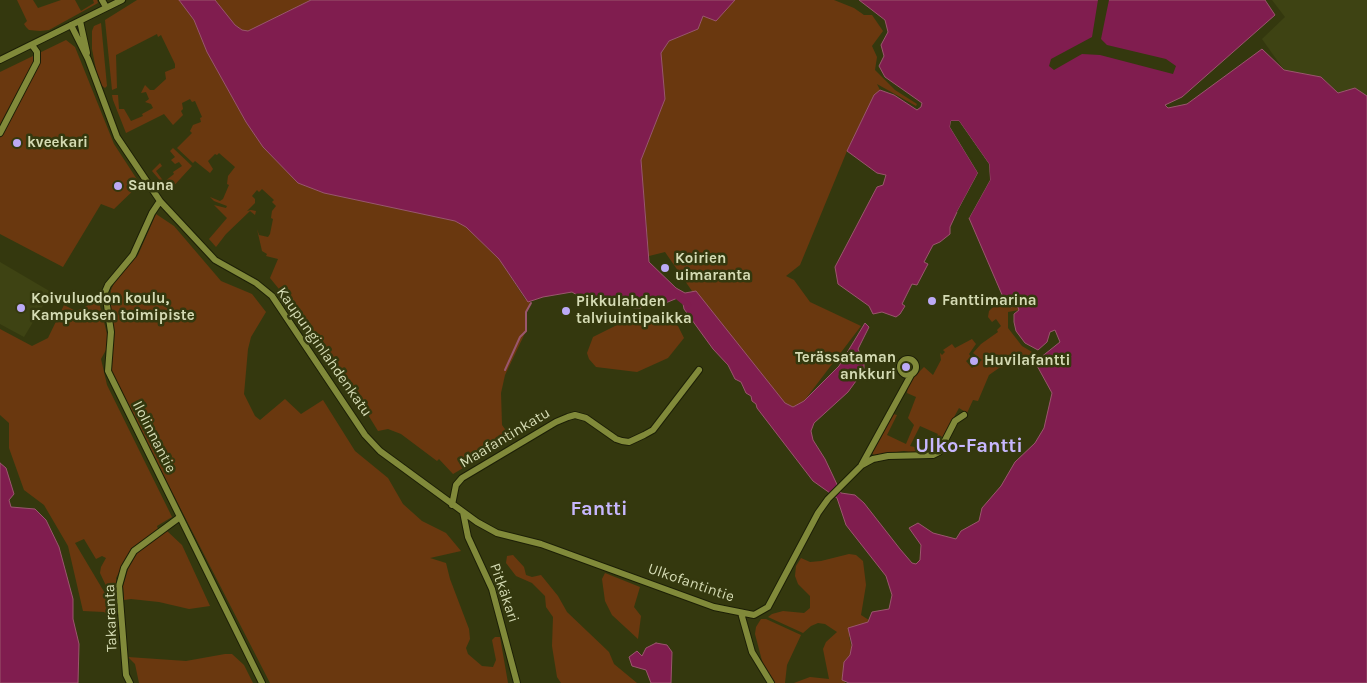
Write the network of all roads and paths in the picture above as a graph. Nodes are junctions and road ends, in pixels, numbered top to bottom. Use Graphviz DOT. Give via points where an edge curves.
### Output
graph roads {
  1 [pos="102,0"];
  2 [pos="122,0"];
  3 [pos="106,7"];
  4 [pos="80,21"];
  5 [pos="71,25"];
  6 [pos="32,44"];
  7 [pos="88,59"];
  8 [pos="0,60"];
  9 [pos="0,133"];
  10 [pos="160,201"];
  11 [pos="699,370"];
  12 [pos="901,372"];
  13 [pos="911,375"];
  14 [pos="901,391"];
  15 [pos="964,415"];
  16 [pos="861,466"];
  17 [pos="452,505"];
  18 [pos="463,512"];
  19 [pos="180,517"];
  20 [pos="741,613"];
  21 [pos="130,683"];
  22 [pos="262,683"];
  23 [pos="517,683"];
  24 [pos="771,683"];
  1 -- 3 [label="street"];
  2 -- 3 [label="street"];
  3 -- 4 [label="street"];
  4 -- 5 [label="street"];
  4 -- 7 [label="street, Kaupunginlahdenkatu"];
  5 -- 6 [label="street"];
  5 -- 7 [label="street, Kaupunginlahdenkatu"];
  6 -- 8 [label="street"];
  6 -- 9 [label="street" via="37,52 37,62"];
  7 -- 10 [label="street, Kaupunginlahdenkatu" via="117,137"];
  10 -- 17 [label="street, Kaupunginlahdenkatu" via="215,260 272,296 372,443 395,464"];
  10 -- 19 [label="street, Ilolinnantie" via="133,255 105,292 111,338 108,371"];
  11 -- 17 [label="street, Maafantinkatu" via="644,436 629,442 622,441 586,418 568,417 462,478 456,485"];
  12 -- 13 [label="street"];
  12 -- 13 [label="street" via="900,364 908,359 916,366"];
  12 -- 14 [label="street, Ulkofantintie"];
  13 -- 14 [label="street, Ulkofantintie"];
  14 -- 16 [label="street, Ulkofantintie"];
  15 -- 16 [label="street" via="955,421 939,452 933,455 888,456"];
  16 -- 20 [label="street, Ulkofantintie" via="818,513 768,607 754,615"];
  17 -- 18 [label="street, Ulkofantintie"];
  18 -- 20 [label="street, Ulkofantintie" via="497,532 541,544 714,607"];
  18 -- 23 [label="street, Pitkäkari" via="468,537 495,598"];
  19 -- 21 [label="street, Takaranta" via="134,551 124,568 120,586 126,675"];
  19 -- 22 [label="street, Ilolinnantie"];
  20 -- 24 [label="street" via="752,652"];
}
